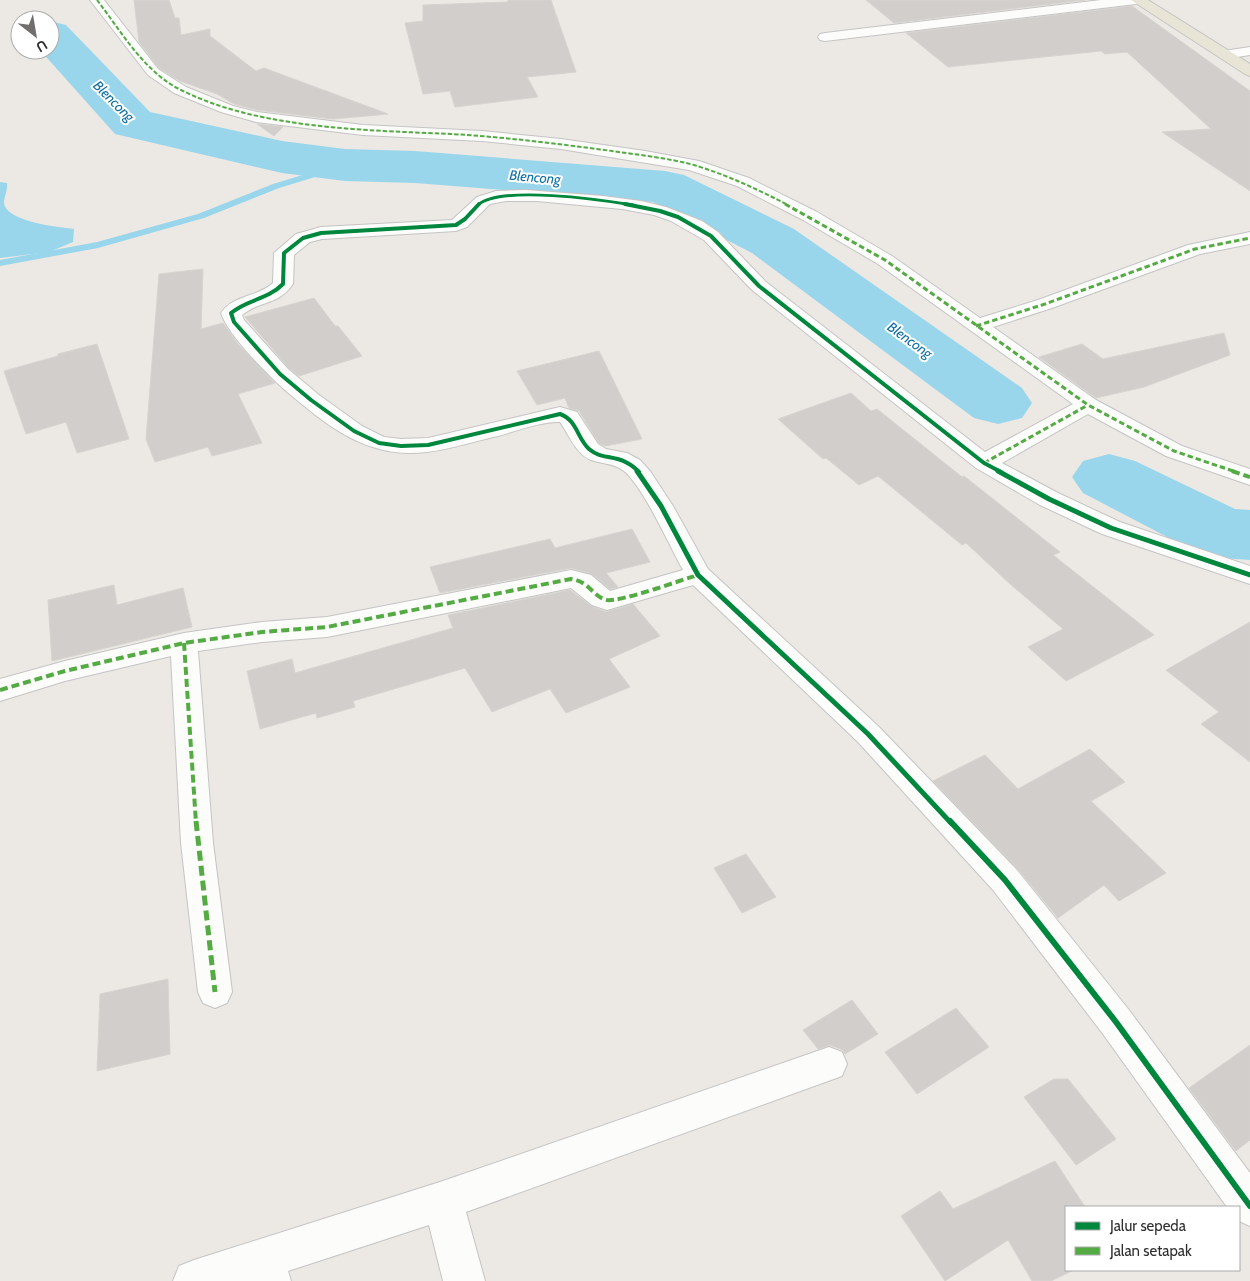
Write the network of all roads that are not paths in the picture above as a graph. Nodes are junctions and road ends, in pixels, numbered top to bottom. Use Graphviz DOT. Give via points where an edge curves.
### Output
graph roads {
  1 [pos="97,0"];
  2 [pos="1137,0"];
  3 [pos="825,37"];
  4 [pos="1250,51"];
  5 [pos="1224,55"];
  6 [pos="1250,71"];
  7 [pos="1250,238"];
  8 [pos="976,326"];
  9 [pos="1080,409"];
  10 [pos="984,463"];
  11 [pos="1250,478"];
  12 [pos="698,575"];
  13 [pos="1250,575"];
  14 [pos="184,643"];
  15 [pos="0,690"];
  16 [pos="215,992"];
  17 [pos="829,1064"];
  18 [pos="443,1201"];
  19 [pos="1250,1206"];
  20 [pos="268,1269"];
  21 [pos="194,1281"];
  22 [pos="464,1281"];
  1 -- 8 [label="street" via="153,72 180,90 227,109 312,125 561,144 693,165 743,182 810,216 885,260"];
  2 -- 3 [label="street"];
  2 -- 5 [label="main road"];
  4 -- 5 [label="lane"];
  5 -- 6 [label="main road"];
  7 -- 8 [label="street" via="1196,249"];
  8 -- 9 [label="street"];
  9 -- 10 [label="street"];
  9 -- 11 [label="street" via="1174,452"];
  10 -- 12 [label="street" via="758,286 710,235 672,215 639,205 553,197 498,197 480,203 456,225 321,233 303,238 284,253 283,284 273,294 241,305 231,313 234,322 280,374 354,431 379,443 428,445 544,417 560,414 570,417 589,449 619,458 642,476"];
  10 -- 13 [label="street" via="1111,528"];
  12 -- 14 [label="street" via="607,601 599,598 585,582 571,579 327,627"];
  12 -- 19 [label="street" via="868,734 1005,880 1116,1022"];
  14 -- 15 [label="street"];
  14 -- 16 [label="street" via="197,842"];
  17 -- 18 [label="street"];
  18 -- 20 [label="street"];
  18 -- 22 [label="street"];
  20 -- 21 [label="street"];
}
